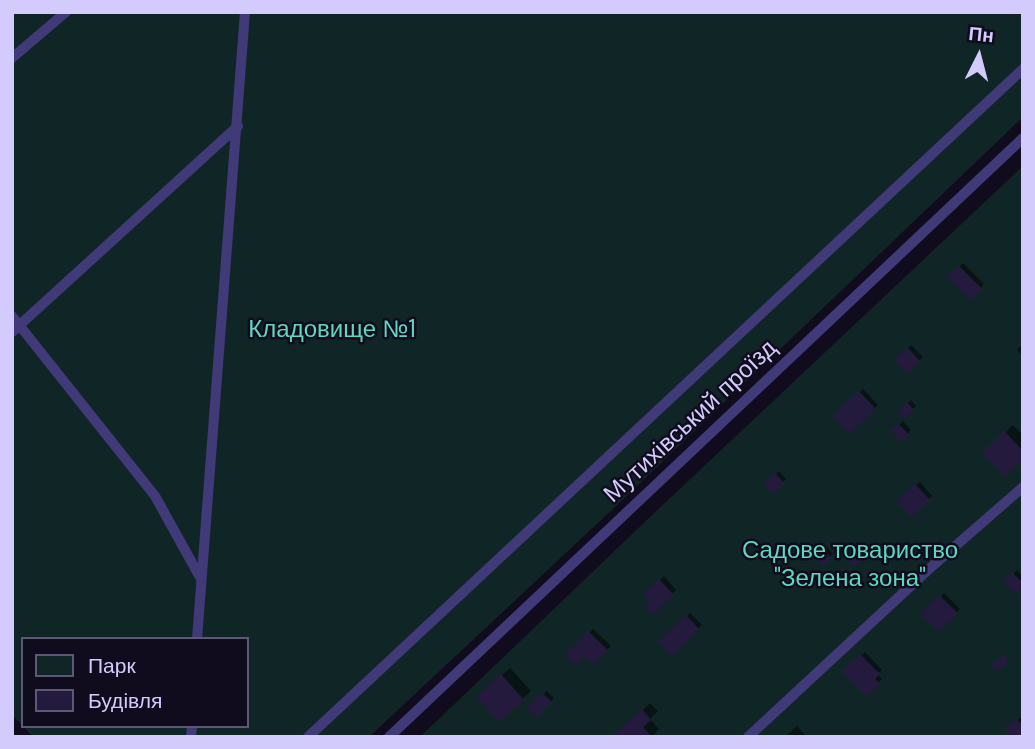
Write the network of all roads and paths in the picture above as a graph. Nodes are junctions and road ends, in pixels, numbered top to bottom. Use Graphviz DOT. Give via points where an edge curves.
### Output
graph roads {
  1 [pos="66,12"];
  2 [pos="245,12"];
  3 [pos="12,58"];
  4 [pos="1023,69"];
  5 [pos="238,126"];
  6 [pos="1023,138"];
  7 [pos="15,324"];
  8 [pos="1023,487"];
  9 [pos="201,579"];
  10 [pos="197,637"];
  11 [pos="308,737"];
  12 [pos="388,737"];
  13 [pos="748,737"];
  1 -- 3 [label="lane"];
  2 -- 5 [label="lane"];
  4 -- 11 [label="lane"];
  5 -- 7 [label="lane"];
  5 -- 9 [label="lane"];
  6 -- 12 [label="lane, Мутихівський проїзд"];
  7 -- 9 [label="lane" via="155,496"];
  8 -- 13 [label="lane"];
  9 -- 10 [label="lane"];
}
